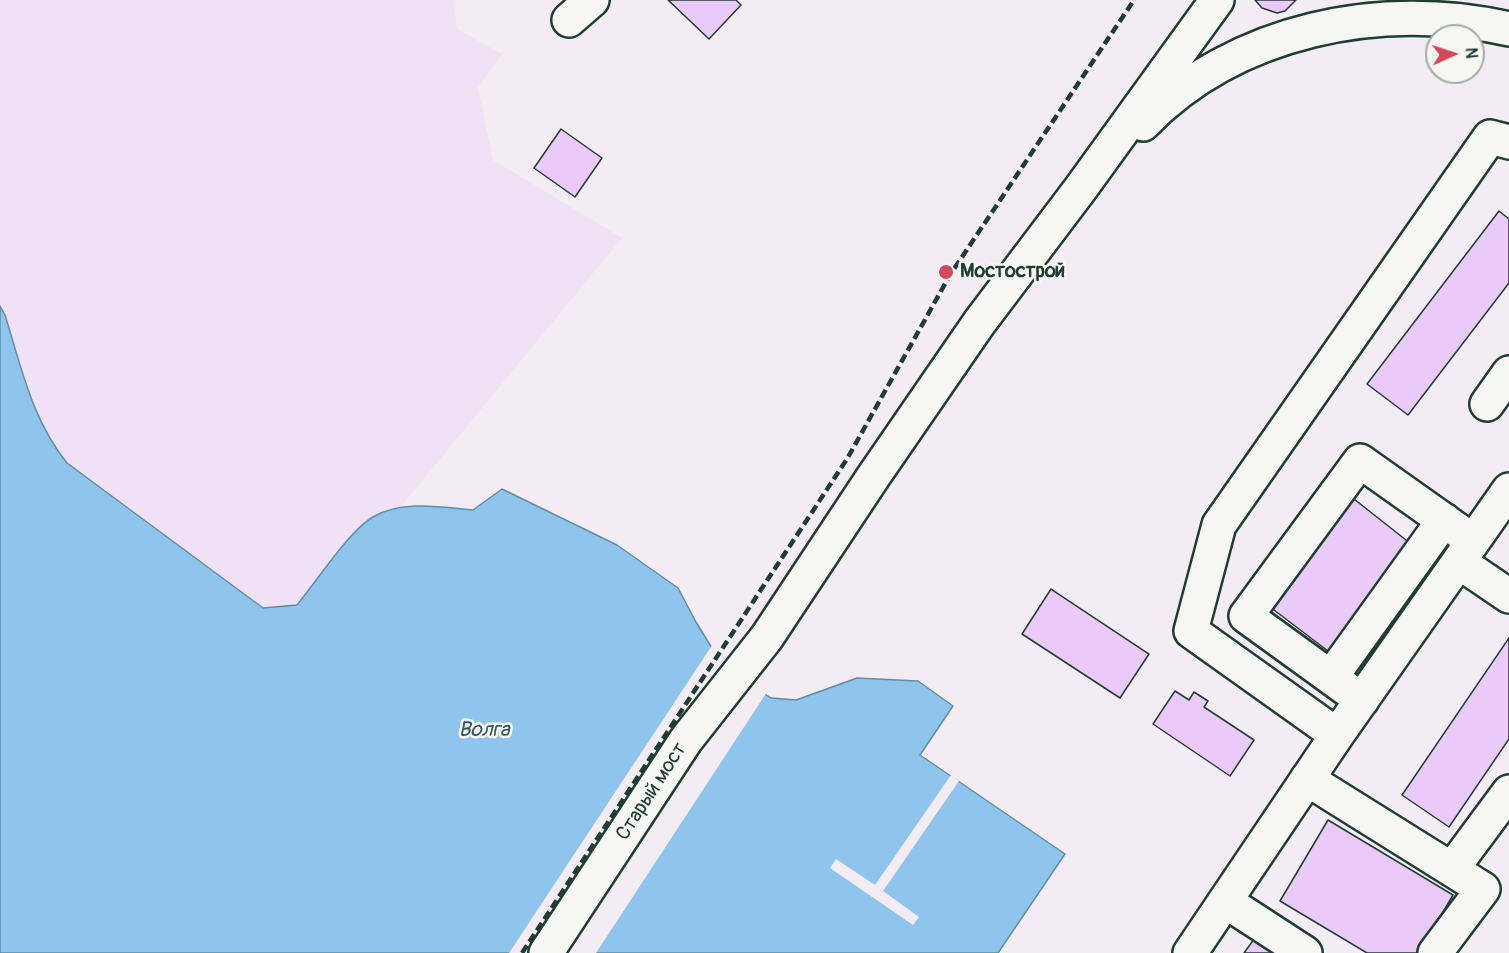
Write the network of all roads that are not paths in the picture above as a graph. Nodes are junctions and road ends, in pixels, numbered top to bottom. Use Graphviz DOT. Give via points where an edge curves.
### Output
graph roads {
  1 [pos="1217,0"];
  2 [pos="1509,29"];
  3 [pos="1509,142"];
  4 [pos="1081,188"];
  5 [pos="1509,373"];
  6 [pos="1487,405"];
  7 [pos="1509,490"];
  8 [pos="1444,520"];
  9 [pos="1466,551"];
  10 [pos="1509,596"];
  11 [pos="767,637"];
  12 [pos="1330,677"];
  13 [pos="1362,700"];
  14 [pos="1337,735"];
  15 [pos="1307,779"];
  16 [pos="1509,792"];
  17 [pos="1452,869"];
  18 [pos="1226,901"];
  19 [pos="546,953"];
  20 [pos="572,953"];
  21 [pos="1190,953"];
  22 [pos="1305,953"];
  23 [pos="1435,953"];
  1 -- 4 [label="main road"];
  2 -- 4 [label="main road" via="1425,13 1365,15 1316,24 1268,40 1217,66 1161,105"];
  3 -- 14 [label="main road" via="1490,137 1219,525 1191,631"];
  4 -- 11 [label="main road, Старый мост" via="979,323"];
  5 -- 6 [label="main road"];
  7 -- 9 [label="main road"];
  8 -- 9 [label="main road"];
  8 -- 12 [label="main road"];
  8 -- 12 [label="main road" via="1360,461 1246,616"];
  9 -- 10 [label="main road"];
  9 -- 13 [label="main road"];
  11 -- 19 [label="main road, Старый мост" via="686,740"];
  11 -- 20 [label="main road, Старый мост" via="704,752"];
  12 -- 13 [label="main road"];
  13 -- 14 [label="main road"];
  14 -- 15 [label="main road"];
  15 -- 17 [label="main road"];
  15 -- 18 [label="main road"];
  16 -- 17 [label="main road"];
  17 -- 23 [label="main road" via="1484,888"];
  18 -- 21 [label="main road"];
  18 -- 22 [label="main road"];
}
